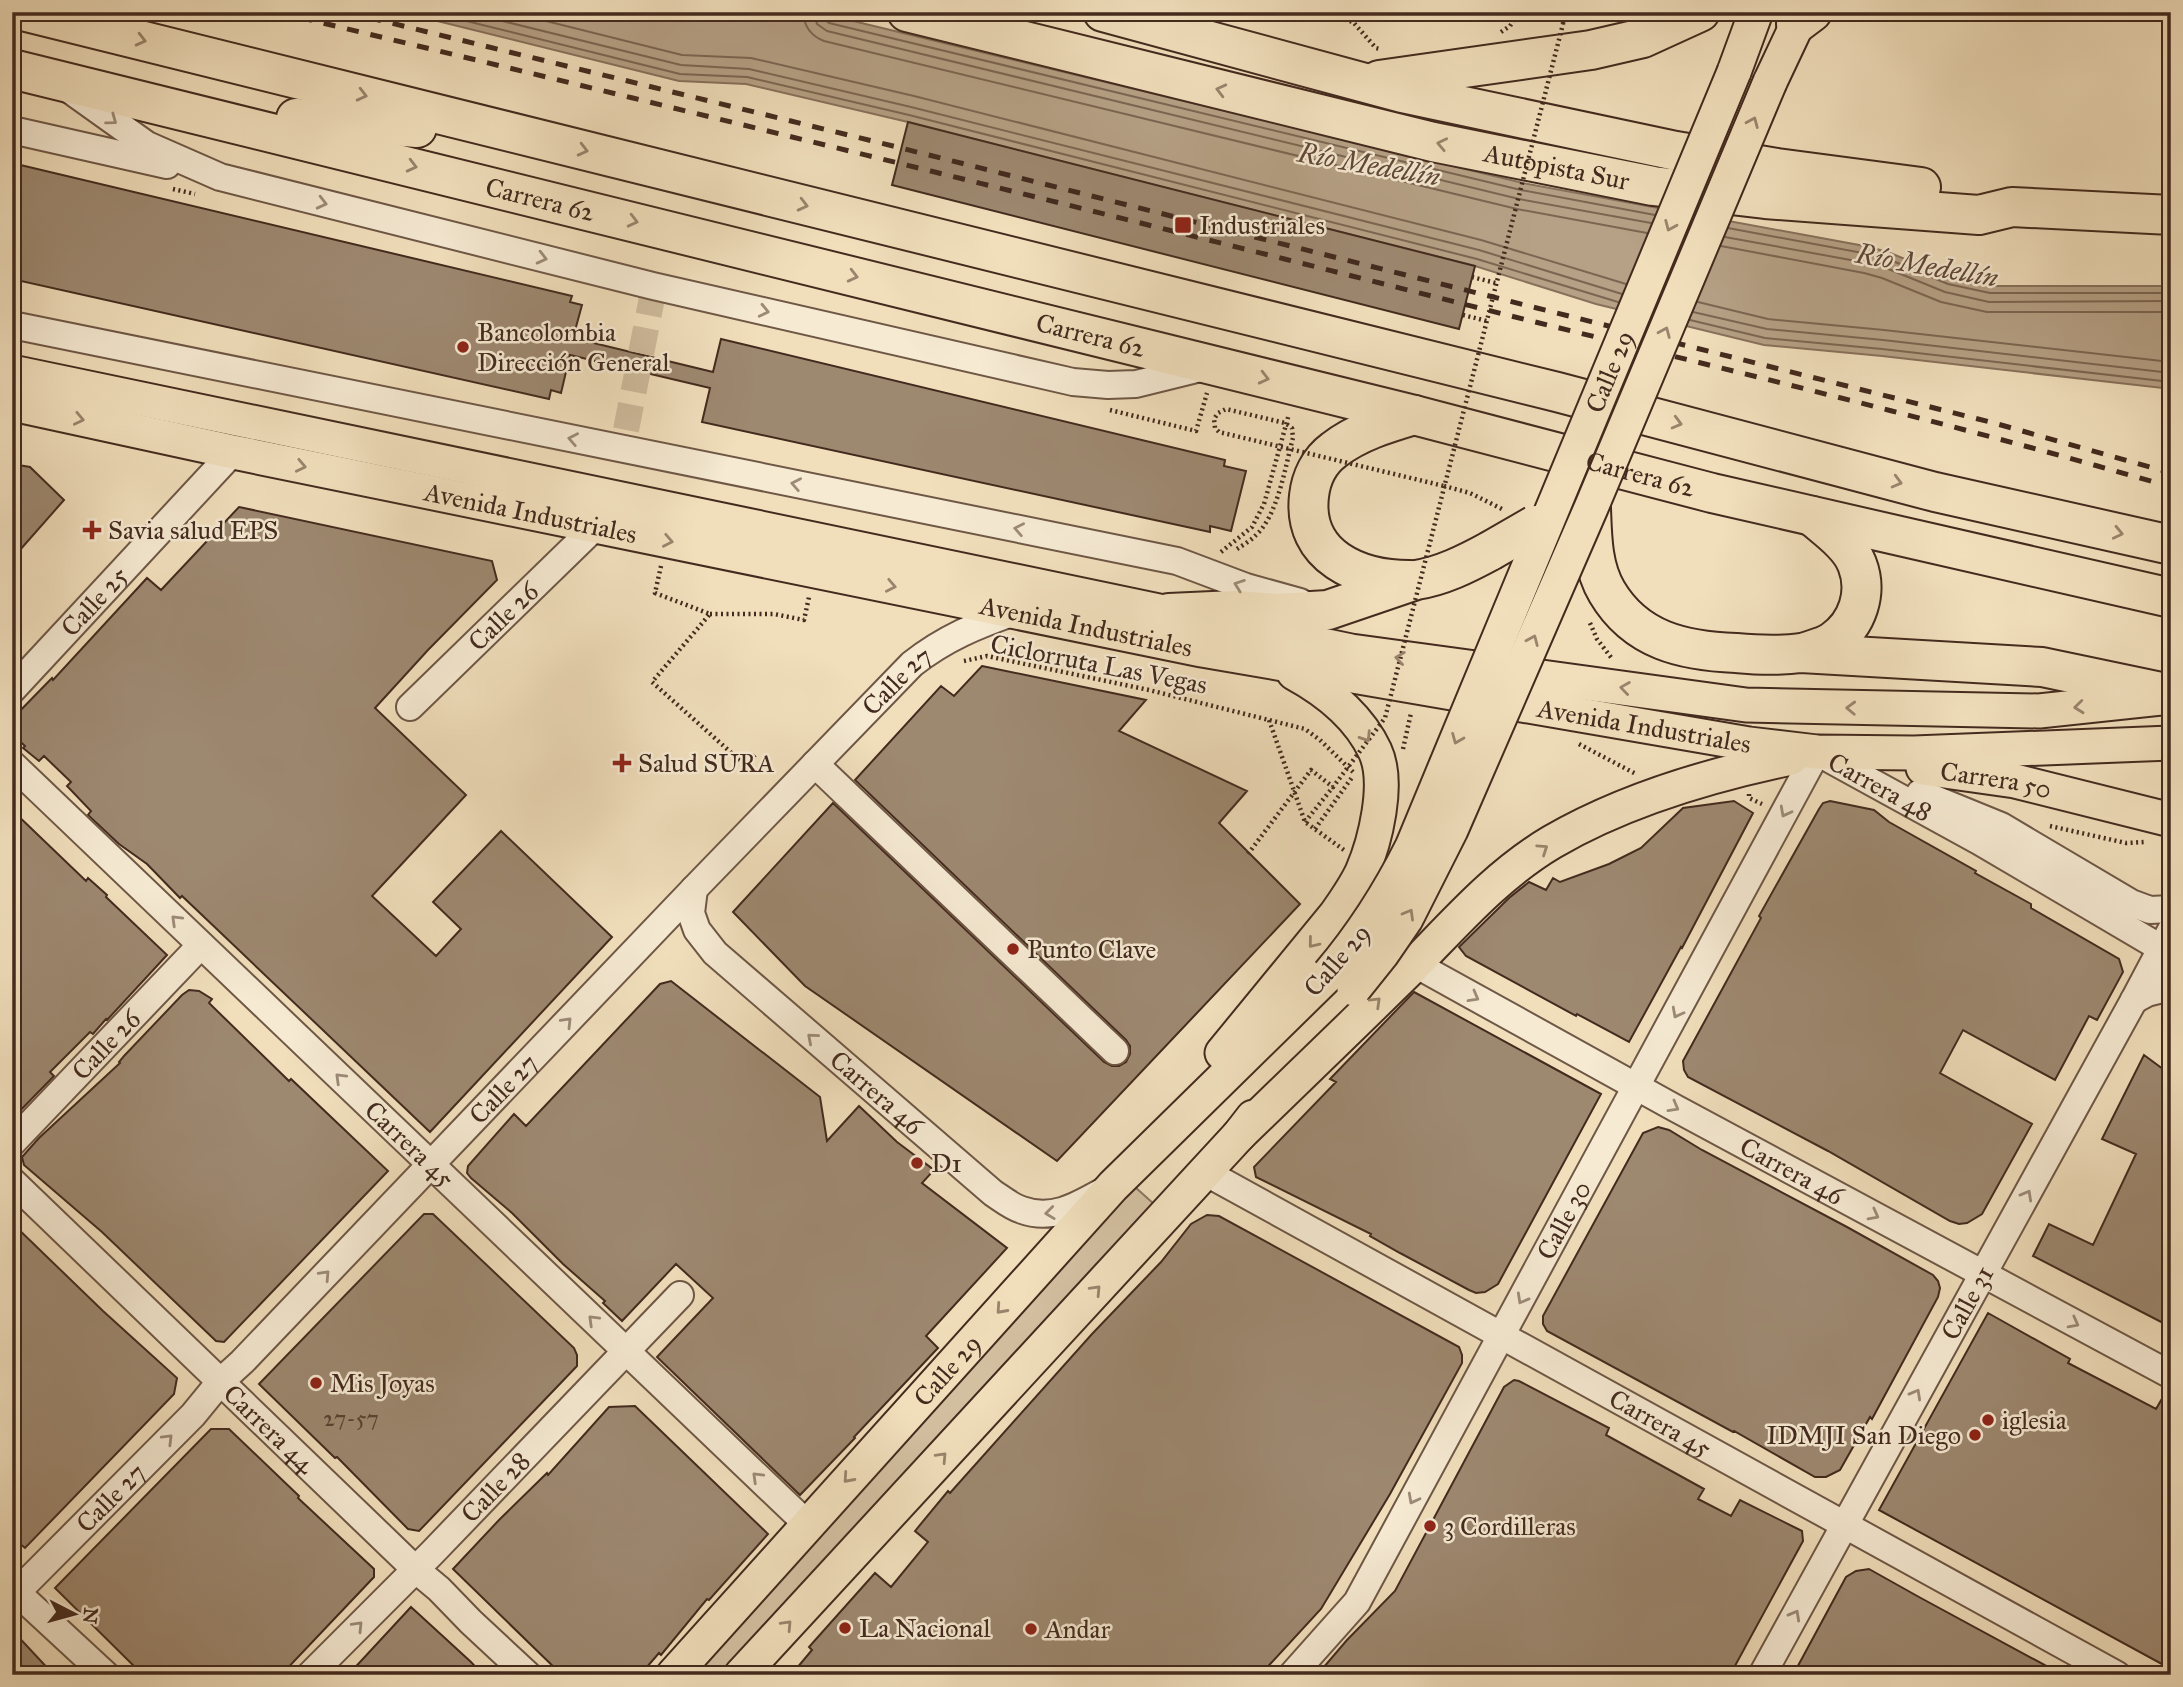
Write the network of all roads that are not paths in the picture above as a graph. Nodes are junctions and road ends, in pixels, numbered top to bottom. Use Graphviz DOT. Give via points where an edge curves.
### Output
graph roads {
  1 [pos="27,12"];
  2 [pos="907,12"];
  3 [pos="1103,12"];
  4 [pos="1700,12"];
  5 [pos="1756,12"];
  6 [pos="1804,16"];
  7 [pos="12,69"];
  8 [pos="57,80"];
  9 [pos="1364,82"];
  10 [pos="178,108"];
  11 [pos="12,130"];
  12 [pos="535,138"];
  13 [pos="220,177"];
  14 [pos="2012,207"];
  15 [pos="2162,210"];
  16 [pos="12,325"];
  17 [pos="1213,365"];
  18 [pos="12,372"];
  19 [pos="12,404"];
  20 [pos="1414,415"];
  21 [pos="233,452"];
  22 [pos="1591,508"];
  23 [pos="1812,516"];
  24 [pos="1531,519"];
  25 [pos="596,526"];
  26 [pos="2171,545"];
  27 [pos="1416,580"];
  28 [pos="2171,598"];
  29 [pos="1328,610"];
  30 [pos="1017,611"];
  31 [pos="1169,613"];
  32 [pos="1801,653"];
  33 [pos="1277,664"];
  34 [pos="12,690"];
  35 [pos="2171,696"];
  36 [pos="410,707"];
  37 [pos="2171,743"];
  38 [pos="1818,752"];
  39 [pos="12,764"];
  40 [pos="815,764"];
  41 [pos="2171,820"];
  42 [pos="694,889"];
  43 [pos="2171,909"];
  44 [pos="2167,944"];
  45 [pos="201,945"];
  46 [pos="1415,964"];
  47 [pos="1342,981"];
  48 [pos="2171,987"];
  49 [pos="2134,1000"];
  50 [pos="1115,1051"];
  51 [pos="1637,1086"];
  52 [pos="1239,1135"];
  53 [pos="12,1143"];
  54 [pos="430,1164"];
  55 [pos="1205,1172"];
  56 [pos="12,1181"];
  57 [pos="1112,1186"];
  58 [pos="1983,1273"];
  59 [pos="680,1295"];
  60 [pos="1501,1336"];
  61 [pos="626,1352"];
  62 [pos="2171,1375"];
  63 [pos="220,1382"];
  64 [pos="807,1524"];
  65 [pos="1844,1525"];
  66 [pos="415,1569"];
  67 [pos="14,1592"];
  68 [pos="106,1675"];
  69 [pos="310,1675"];
  70 [pos="528,1675"];
  71 [pos="673,1675"];
  72 [pos="741,1675"];
  73 [pos="1292,1675"];
  74 [pos="1762,1675"];
  75 [pos="2117,1675"];
  1 -- 12 [label="highway, one-way"];
  14 -- 2 [label="highway, Autopista Sur, one-way" via="1979,215 1765,200 1653,186 1433,142"];
  3 -- 9 [label="highway, Autopista Sur"];
  4 -- 9 [label="highway" via="1643,38 1591,50"];
  5 -- 24 [label="main road, Calle 29, one-way, bridge" via="1734,72"];
  22 -- 6 [label="main road, Calle 29, one-way, bridge" via="1770,82"];
  7 -- 8 [label="highway, Carrera 62"];
  8 -- 10 [label="highway, Carrera 62"];
  8 -- 13 [label="street, one-way" via="147,145"];
  9 -- 14 [label="highway, Autopista Sur" via="1676,151 1982,195"];
  10 -- 12 [label="highway"];
  10 -- 17 [label="highway, Carrera 62, one-way"];
  11 -- 13 [label="street"];
  12 -- 26 [label="highway, one-way" via="1567,394 1935,492"];
  13 -- 17 [label="street, one-way" via="653,286 1073,382 1136,384"];
  14 -- 15 [label="highway, Autopista Sur"];
  29 -- 16 [label="street, one-way" via="1177,561 622,439"];
  17 -- 20 [label="highway, Carrera 62, one-way"];
  18 -- 31 [label="main road, Avenida Industriales"];
  19 -- 21 [label="main road, Avenida Industriales, one-way"];
  20 -- 23 [label="highway, Carrera 62"];
  20 -- 27 [label="highway" via="1380,425 1334,450 1318,467 1307,510 1314,536 1345,566 1387,580"];
  21 -- 25 [label="main road, Avenida Industriales, one-way"];
  21 -- 34 [label="street, Calle 25"];
  22 -- 32 [label="highway" via="1595,561 1606,591 1648,633 1700,652"];
  47 -- 22 [label="main road, Calle 29, one-way, bridge" via="1394,937 1425,885"];
  23 -- 28 [label="highway, Carrera 62"];
  23 -- 32 [label="highway" via="1845,546 1857,563 1862,586 1859,609 1848,630 1831,643"];
  24 -- 27 [label="highway, bridge" via="1465,565"];
  24 -- 47 [label="main road, Calle 29, one-way, bridge" via="1412,847 1354,944"];
  25 -- 30 [label="main road, Avenida Industriales, one-way"];
  25 -- 36 [label="street, Calle 26"];
  27 -- 29 [label="highway"];
  29 -- 31 [label="highway"];
  30 -- 33 [label="main road, Avenida Industriales"];
  30 -- 40 [label="street, Calle 27" via="934,647"];
  35 -- 31 [label="main road, Avenida Industriales, one-way" via="2039,711 1746,705 1351,651"];
  32 -- 35 [label="highway" via="2042,667"];
  33 -- 38 [label="main road, Avenida Industriales"];
  33 -- 57 [label="main road, one-way" via="1334,699 1375,751 1380,805 1371,846 1336,914"];
  37 -- 38 [label="main road, Avenida Industriales"];
  38 -- 41 [label="main road, Carrera 50" via="2015,781"];
  38 -- 43 [label="street, Carrera 48" via="2001,826 2131,903 2150,910"];
  38 -- 44 [label="street, Carrera 48"];
  46 -- 38 [label="main road, one-way" via="1490,887 1592,820 1711,778"];
  38 -- 51 [label="street, Calle 30, one-way"];
  45 -- 39 [label="street, Carrera 45, one-way"];
  40 -- 42 [label="street, Calle 27"];
  40 -- 50 [label="street"];
  54 -- 42 [label="street, Calle 27, one-way"];
  57 -- 42 [label="street, Carrera 46, one-way" via="1057,1213 1020,1210 993,1193 715,953 697,930 691,913"];
  44 -- 49 [label="street, Calle 31"];
  45 -- 53 [label="street, Calle 26"];
  54 -- 45 [label="street, Carrera 45, one-way"];
  46 -- 51 [label="street, Carrera 46, one-way"];
  52 -- 46 [label="main road, one-way"];
  47 -- 52 [label="main road, Calle 29"];
  47 -- 57 [label="main road, Calle 29"];
  48 -- 49 [label="street"];
  58 -- 49 [label="street, Calle 31, one-way"];
  51 -- 58 [label="street, Carrera 46, one-way"];
  51 -- 60 [label="street, Calle 30, one-way"];
  52 -- 55 [label="main road, Calle 29"];
  61 -- 54 [label="street, Carrera 45, one-way"];
  63 -- 54 [label="street, Calle 27, one-way"];
  55 -- 60 [label="street, Carrera 45"];
  72 -- 55 [label="main road, Calle 29, one-way"];
  56 -- 63 [label="street, Carrera 44"];
  57 -- 64 [label="main road, Calle 29, one-way"];
  58 -- 62 [label="street, Carrera 46, one-way"];
  65 -- 58 [label="street, Calle 31, one-way"];
  59 -- 61 [label="street, Calle 28"];
  60 -- 65 [label="street, Carrera 45"];
  60 -- 73 [label="street, Calle 30, one-way" via="1357,1602"];
  64 -- 61 [label="street, Carrera 45, one-way"];
  61 -- 66 [label="street, Calle 28"];
  63 -- 66 [label="street, Carrera 44"];
  67 -- 63 [label="street, Calle 27, one-way" via="193,1415"];
  64 -- 71 [label="main road, Calle 29"];
  74 -- 65 [label="street, Calle 31, one-way"];
  65 -- 75 [label="street, Carrera 45"];
  69 -- 66 [label="street, Calle 28, one-way"];
  66 -- 70 [label="street, Carrera 44"];
  67 -- 68 [label="street"];
}
